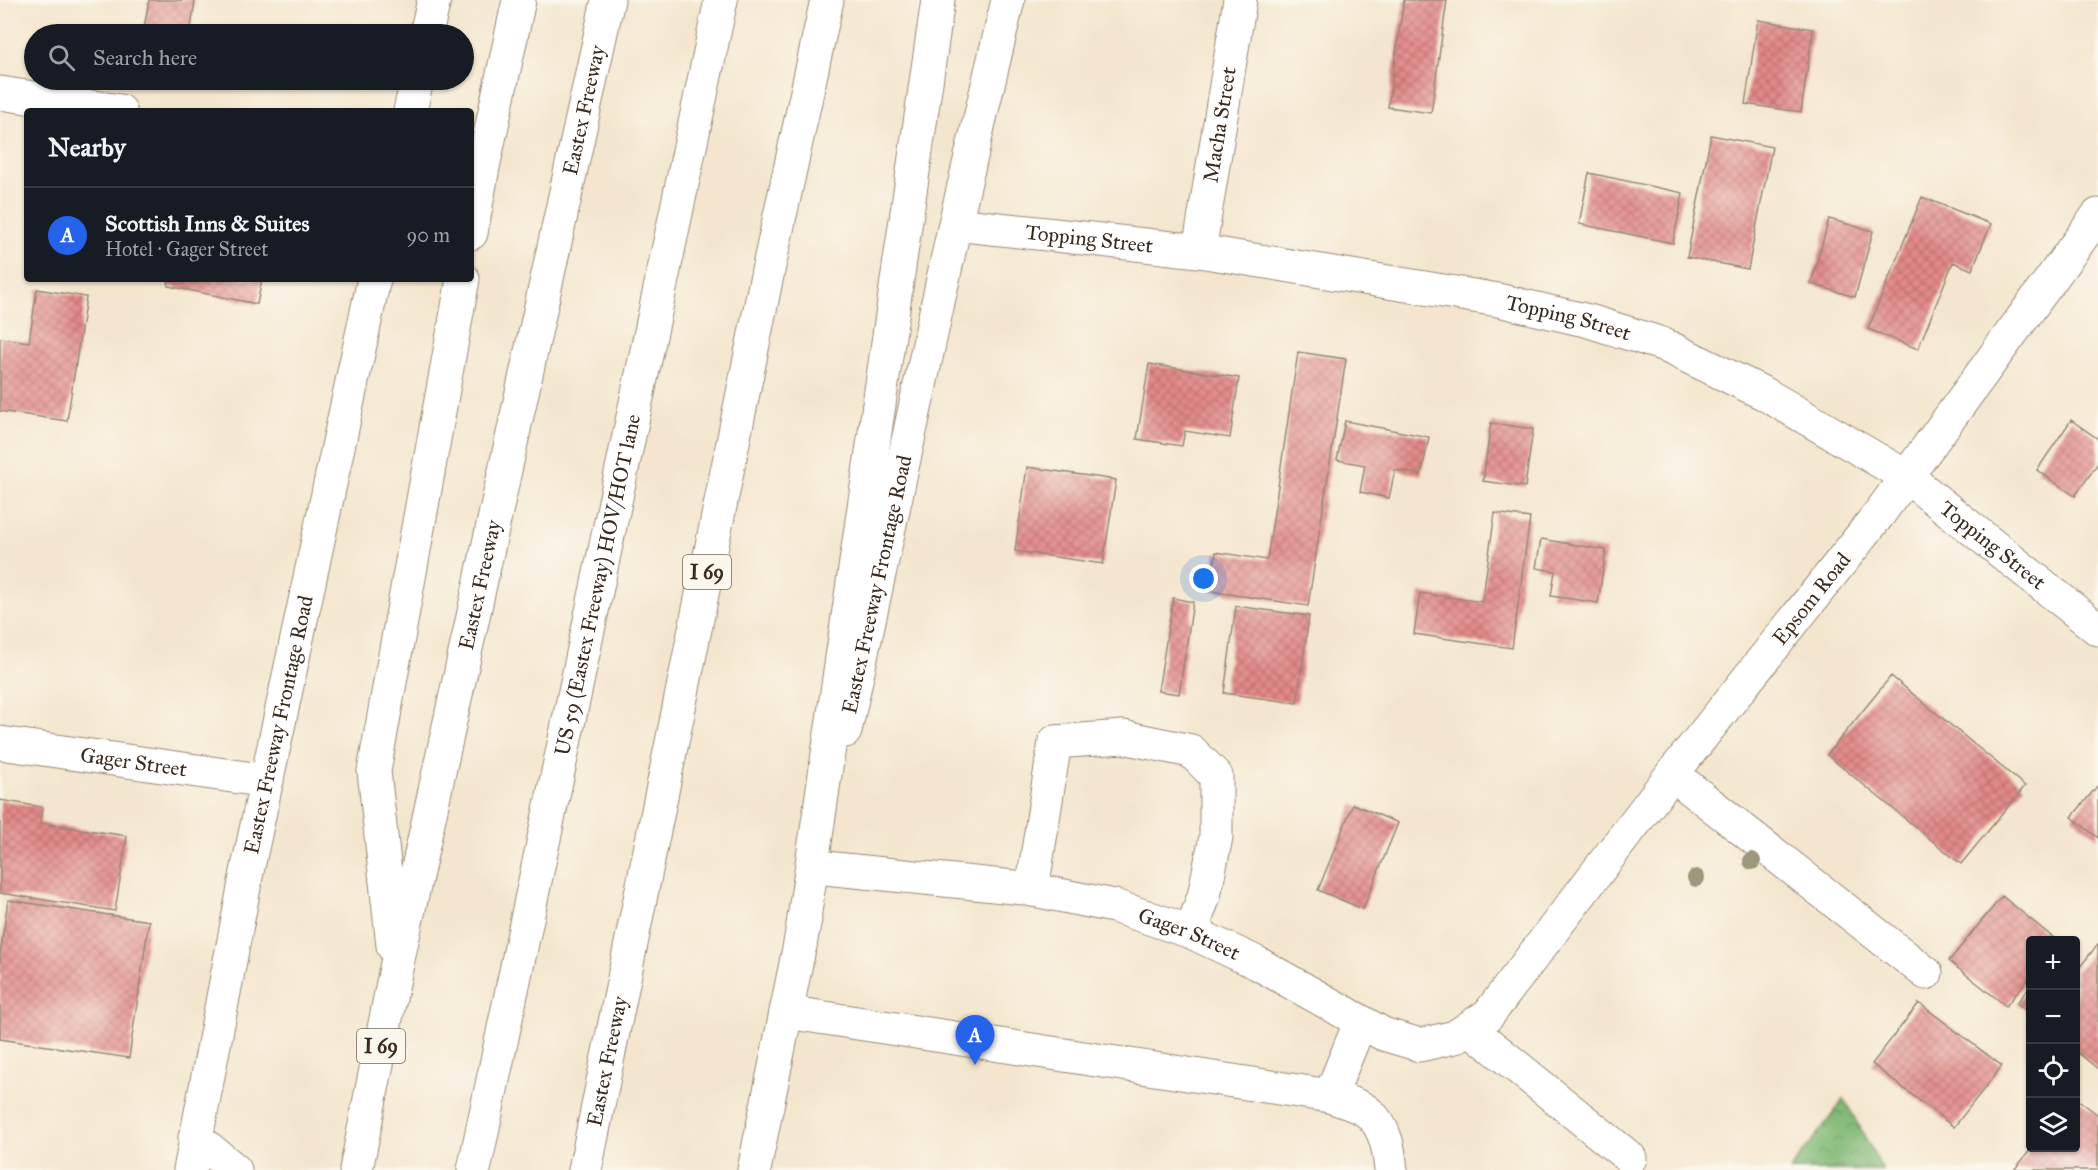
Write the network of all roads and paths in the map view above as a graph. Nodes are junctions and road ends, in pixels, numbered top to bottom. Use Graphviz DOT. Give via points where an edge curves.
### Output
graph roads {
  1 [pos="434,0"];
  2 [pos="519,0"];
  3 [pos="608,0"];
  4 [pos="721,0"];
  5 [pos="827,0"];
  6 [pos="938,0"];
  7 [pos="1008,0"];
  8 [pos="1240,0"];
  9 [pos="428,24"];
  10 [pos="415,90"];
  11 [pos="0,93"];
  12 [pos="100,108"];
  13 [pos="411,108"];
  14 [pos="474,216"];
  15 [pos="2098,216"];
  16 [pos="956,224"];
  17 [pos="1199,251"];
  18 [pos="373,282"];
  19 [pos="462,282"];
  20 [pos="1907,477"];
  21 [pos="2098,629"];
  22 [pos="0,743"];
  23 [pos="1672,774"];
  24 [pos="267,781"];
  25 [pos="815,867"];
  26 [pos="1032,890"];
  27 [pos="1191,932"];
  28 [pos="800,946"];
  29 [pos="396,973"];
  30 [pos="1926,973"];
  31 [pos="1518,976"];
  32 [pos="786,1012"];
  33 [pos="1360,1023"];
  34 [pos="1469,1028"];
  35 [pos="1330,1096"];
  36 [pos="195,1137"];
  37 [pos="588,1157"];
  38 [pos="1630,1158"];
  39 [pos="190,1170"];
  40 [pos="235,1170"];
  41 [pos="356,1170"];
  42 [pos="474,1170"];
  43 [pos="754,1170"];
  44 [pos="1391,1170"];
  1 -- 9 [label="main road"];
  2 -- 14 [label="main road"];
  3 -- 29 [label="main road, Eastex Freeway / I 69"];
  4 -- 42 [label="main road, US 59 (Eastex Freeway) HOV/HOT lane"];
  5 -- 37 [label="main road, Eastex Freeway / I 69" via="763,292"];
  6 -- 28 [label="main road"];
  7 -- 16 [label="main road, Eastex Freeway Frontage Road"];
  8 -- 17 [label="main road, Macha Street"];
  10 -- 13 [label="main road"];
  11 -- 12 [label="main road"];
  15 -- 20 [label="main road, Epsom Road"];
  16 -- 17 [label="main road, Topping Street"];
  16 -- 25 [label="main road, Eastex Freeway Frontage Road"];
  17 -- 20 [label="main road, Topping Street" via="1498,300 1631,334 1662,344 1765,394"];
  18 -- 24 [label="main road, Eastex Freeway Frontage Road"];
  19 -- 29 [label="main road" via="374,771"];
  20 -- 21 [label="main road, Topping Street"];
  20 -- 23 [label="main road, Epsom Road"];
  22 -- 24 [label="main road, Gager Street"];
  23 -- 30 [label="main road"];
  23 -- 31 [label="main road, Epsom Road"];
  24 -- 36 [label="main road, Eastex Freeway Frontage Road"];
  25 -- 26 [label="main road, Gager Street"];
  25 -- 28 [label="main road, Eastex Freeway Frontage Road"];
  26 -- 27 [label="main road, Gager Street" via="1114,906"];
  26 -- 27 [label="main road" via="1055,742 1123,737 1191,751 1216,776 1216,837 1204,896"];
  27 -- 33 [label="main road, Gager Street" via="1257,963"];
  28 -- 32 [label="main road, Eastex Freeway Frontage Road"];
  29 -- 41 [label="main road, Eastex Freeway / I 69"];
  31 -- 34 [label="main road, Gager Street" via="1488,1015"];
  32 -- 35 [label="main road"];
  32 -- 43 [label="main road, Eastex Freeway Frontage Road"];
  33 -- 34 [label="main road, Gager Street" via="1420,1045 1455,1037"];
  33 -- 35 [label="main road"];
  34 -- 38 [label="main road"];
  35 -- 44 [label="main road" via="1369,1112 1389,1147"];
  36 -- 39 [label="main road, Eastex Freeway Frontage Road"];
  36 -- 40 [label="main road"];
}
